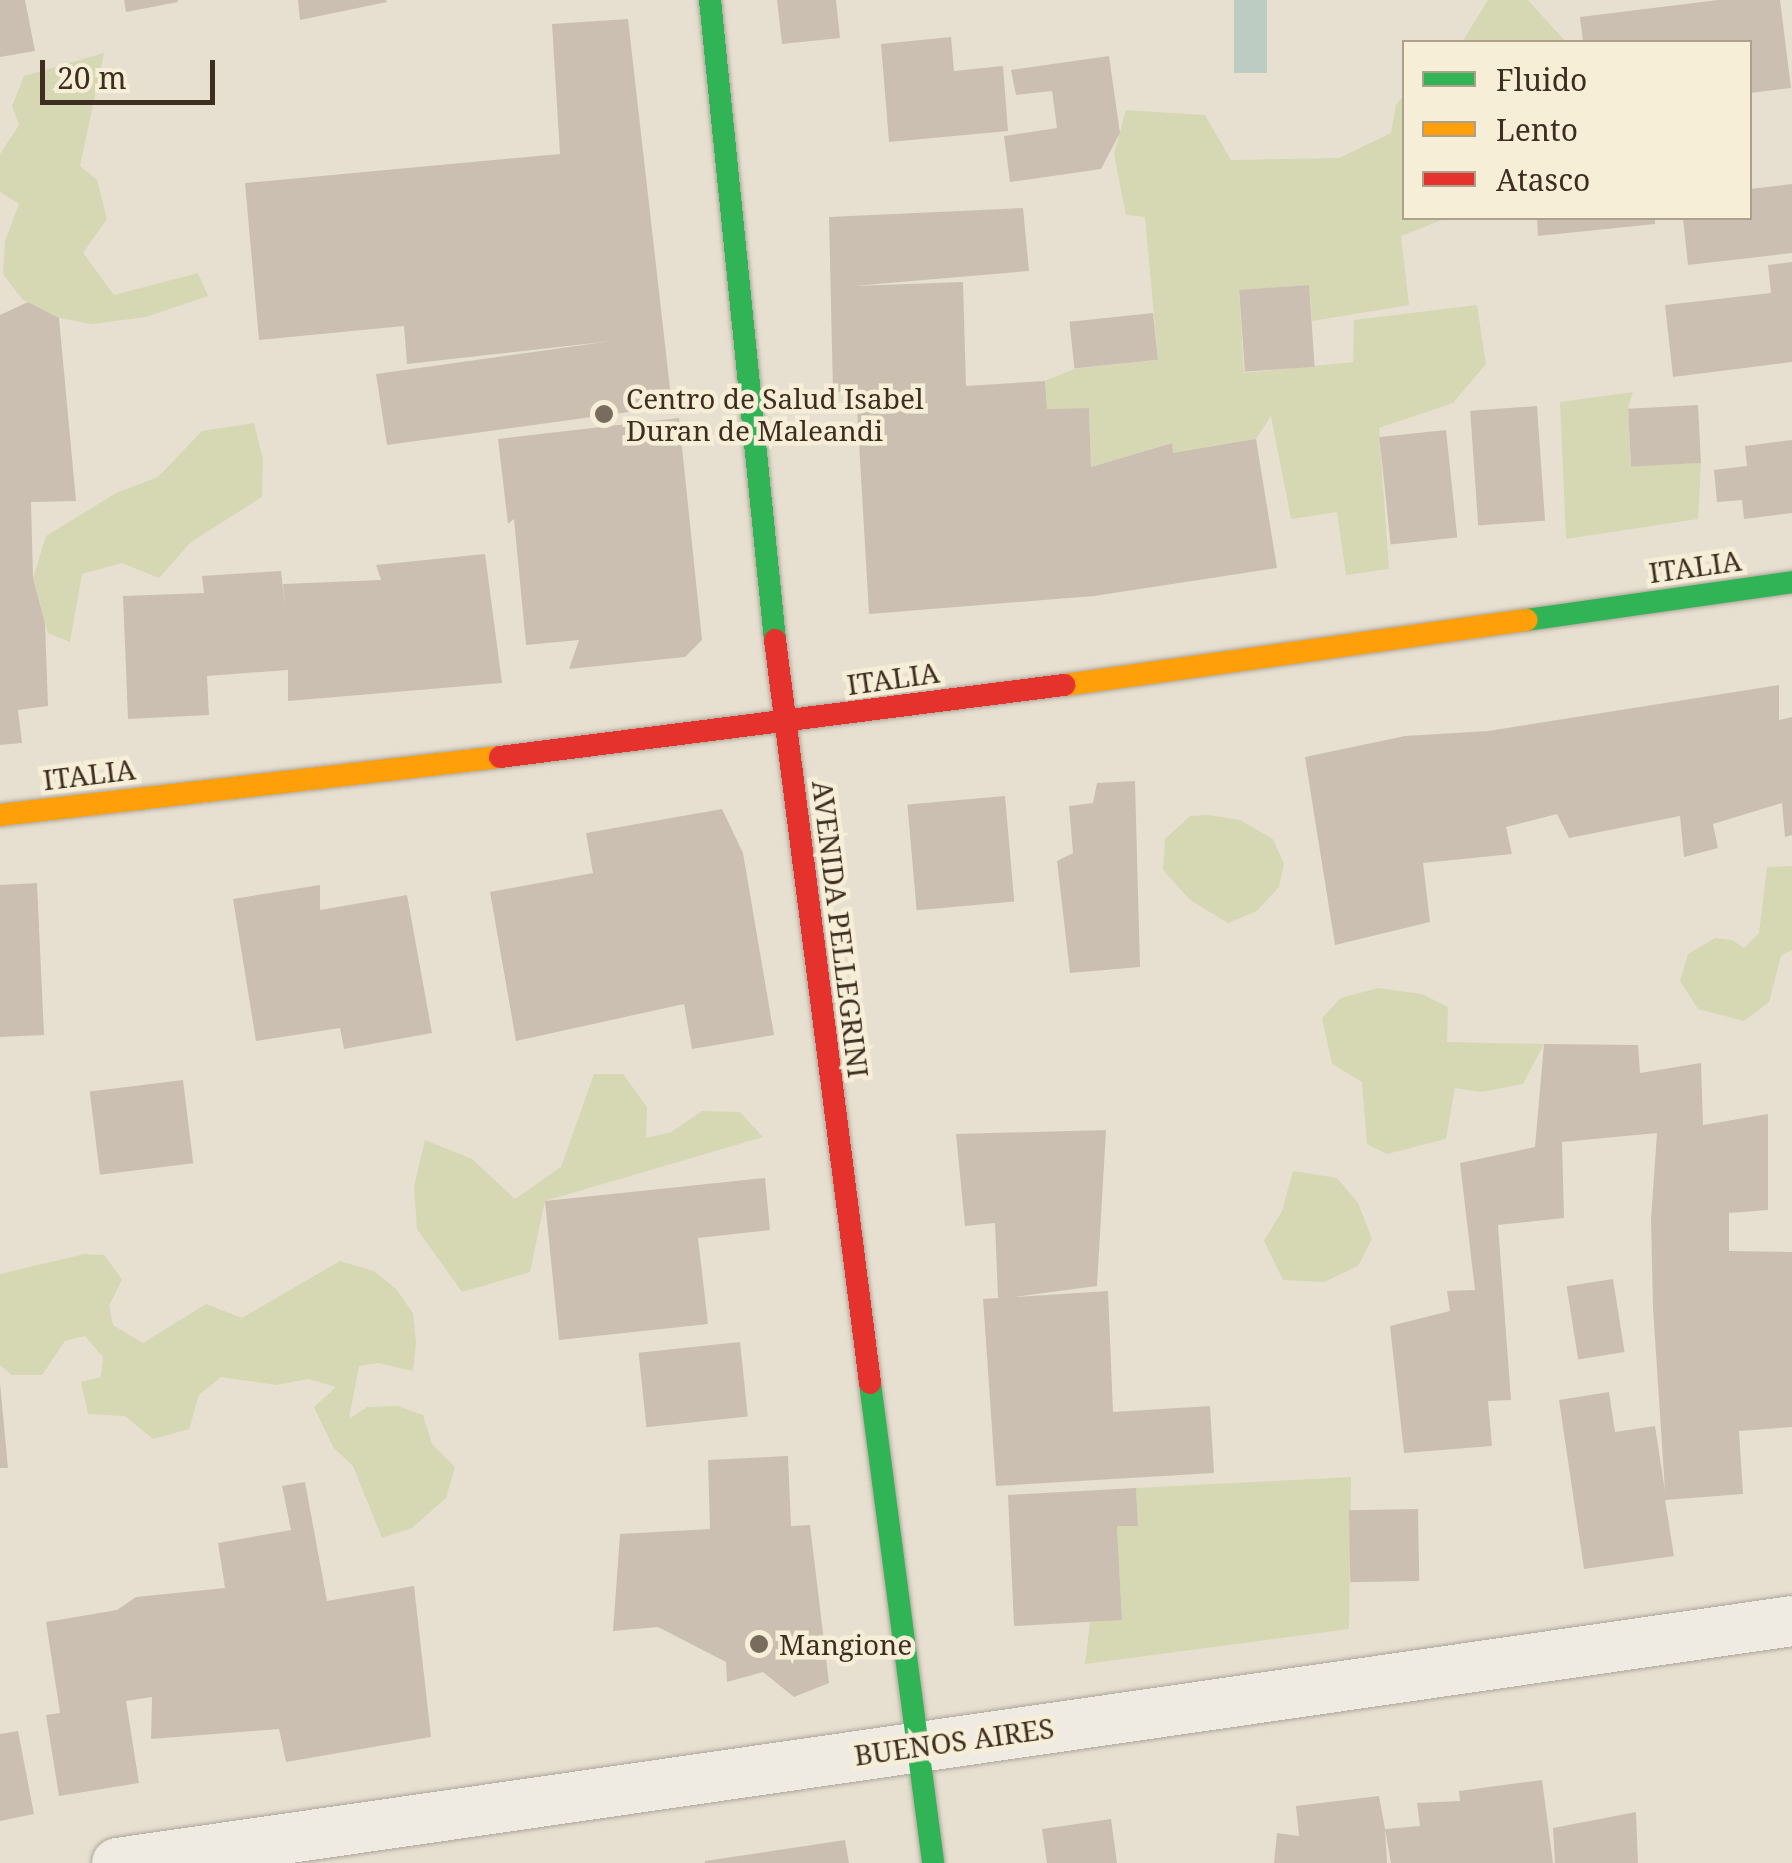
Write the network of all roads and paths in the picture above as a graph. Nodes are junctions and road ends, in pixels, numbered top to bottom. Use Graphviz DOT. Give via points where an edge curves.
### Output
graph roads {
  1 [pos="710,0"];
  2 [pos="1792,582"];
  3 [pos="784,724"];
  4 [pos="0,815"];
  5 [pos="1792,1621"];
  6 [pos="918,1746"];
  7 [pos="117,1863"];
  8 [pos="933,1863"];
  1 -- 3 [label="street, AVENIDA PELLEGRINI"];
  2 -- 3 [label="street, ITALIA"];
  3 -- 4 [label="street, ITALIA"];
  3 -- 6 [label="street, AVENIDA PELLEGRINI"];
  5 -- 6 [label="street, BUENOS AIRES"];
  6 -- 7 [label="street, BUENOS AIRES"];
  6 -- 8 [label="street, AVENIDA PELLEGRINI"];
}
